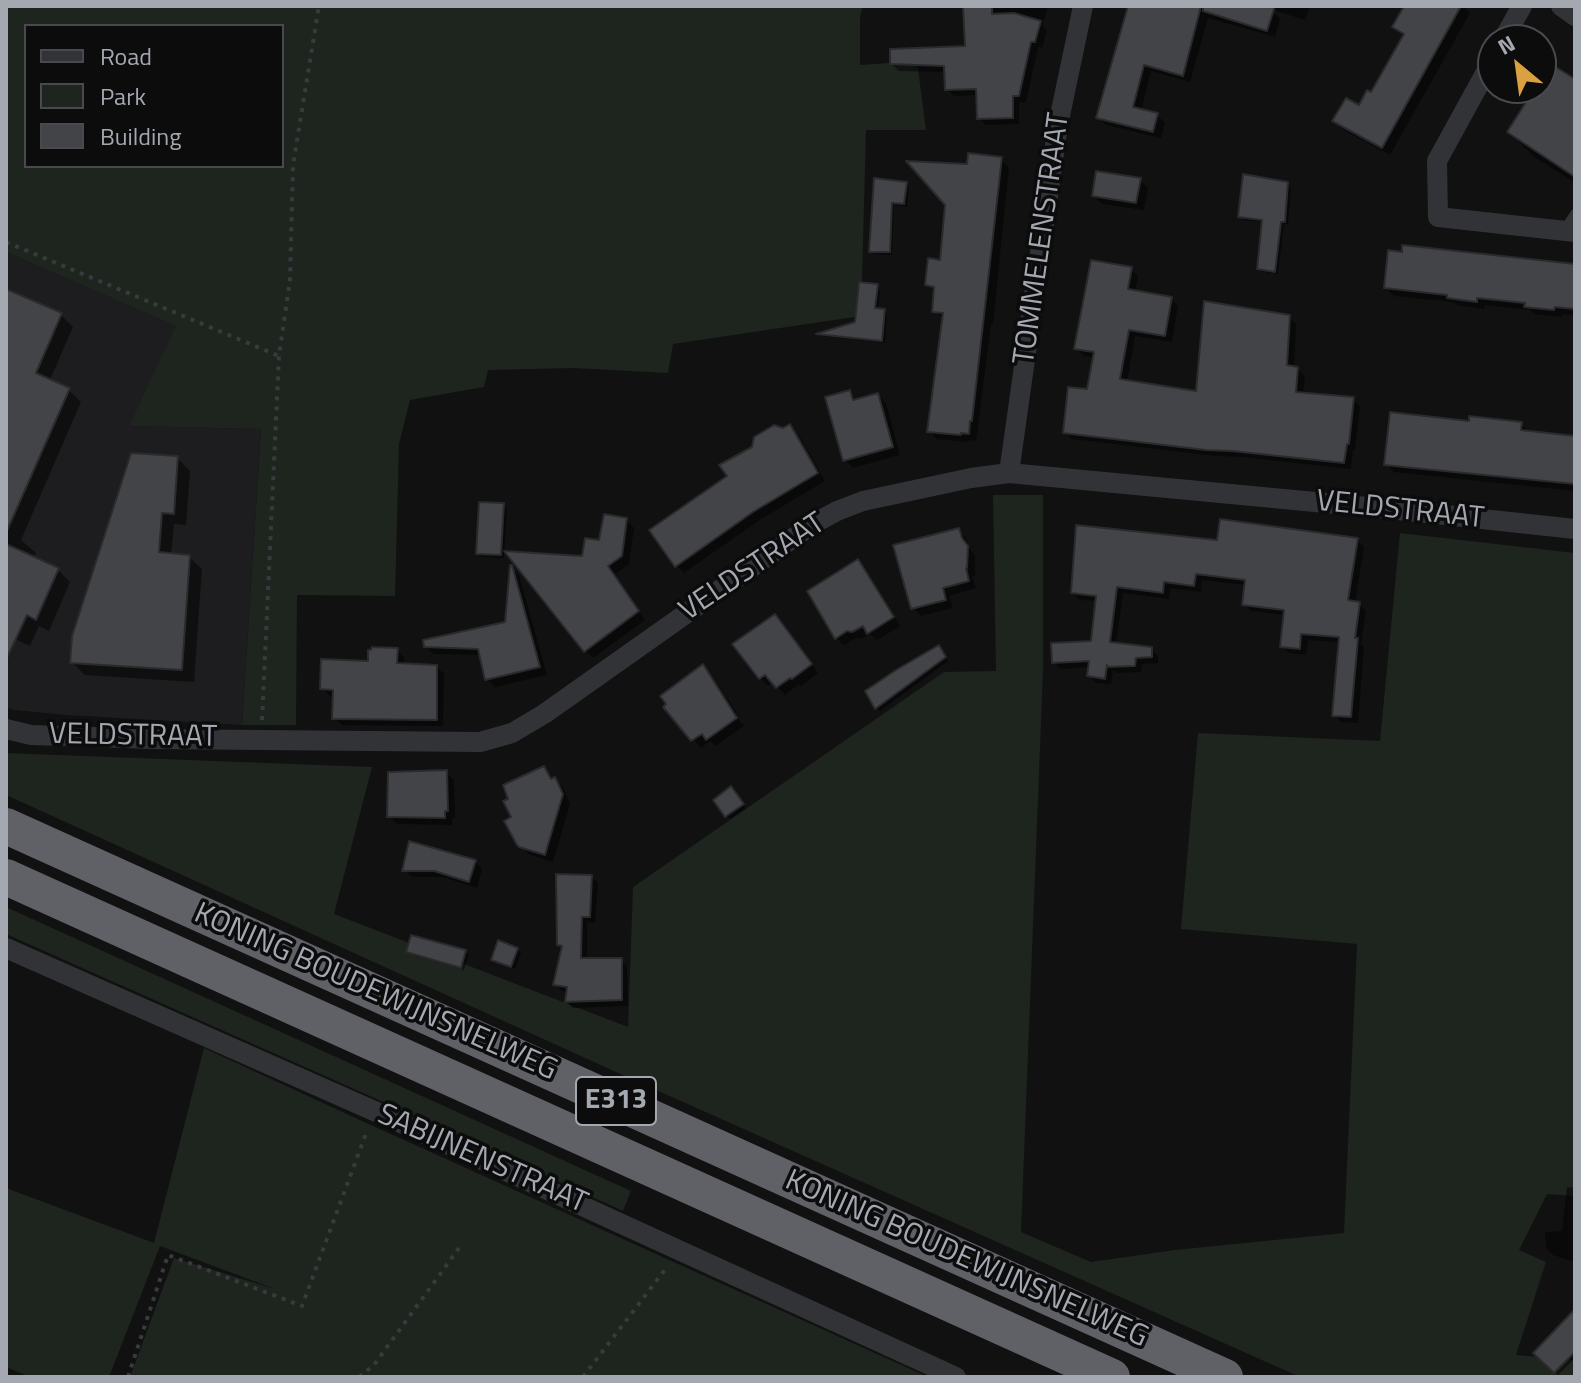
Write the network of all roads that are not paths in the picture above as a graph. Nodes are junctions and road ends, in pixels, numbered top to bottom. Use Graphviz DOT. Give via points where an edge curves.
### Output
graph roads {
  1 [pos="1083,6"];
  2 [pos="1522,6"];
  3 [pos="1561,6"];
  4 [pos="1575,16"];
  5 [pos="1512,24"];
  6 [pos="1477,88"];
  7 [pos="1571,226"];
  8 [pos="1009,473"];
  9 [pos="1575,529"];
  10 [pos="6,729"];
  11 [pos="6,826"];
  12 [pos="6,877"];
  13 [pos="6,948"];
  14 [pos="956,1377"];
  15 [pos="1112,1377"];
  16 [pos="1225,1377"];
  1 -- 8 [label="street, TOMMELENSTRAAT" via="1058,125"];
  2 -- 5 [label="street"];
  3 -- 4 [label="street"];
  6 -- 7 [label="street" via="1437,161 1438,217"];
  8 -- 9 [label="street, VELDSTRAAT"];
  8 -- 10 [label="street, VELDSTRAAT" via="863,501 837,511 544,714 512,733 480,742 31,735"];
  11 -- 16 [label="highway, KONING BOUDEWIJNSNELWEG / E313"];
  12 -- 15 [label="highway, KONING BOUDEWIJNSNELWEG / E313"];
  13 -- 14 [label="street, SABIJNENSTRAAT"];
}
